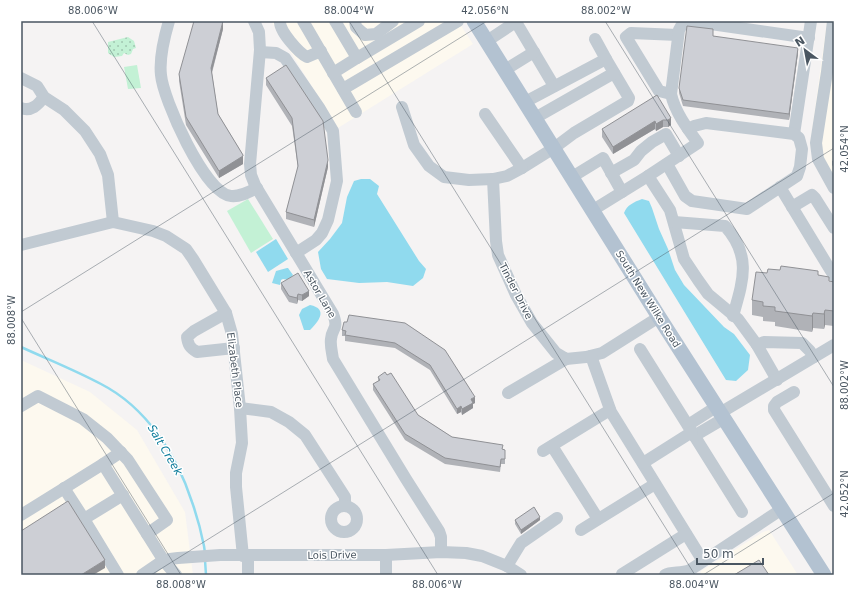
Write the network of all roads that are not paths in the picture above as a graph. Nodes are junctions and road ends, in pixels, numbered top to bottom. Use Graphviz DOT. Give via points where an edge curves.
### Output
graph roads {
  1 [pos="169,21"];
  2 [pos="254,21"];
  3 [pos="280,21"];
  4 [pos="303,21"];
  5 [pos="335,21"];
  6 [pos="355,21"];
  7 [pos="393,21"];
  8 [pos="419,21"];
  9 [pos="458,21"];
  10 [pos="474,21"];
  11 [pos="517,21"];
  12 [pos="684,21"];
  13 [pos="690,21"];
  14 [pos="811,21"];
  15 [pos="833,21"];
  16 [pos="709,22"];
  17 [pos="678,35"];
  18 [pos="809,38"];
  19 [pos="595,39"];
  20 [pos="487,42"];
  21 [pos="832,43"];
  22 [pos="320,51"];
  23 [pos="260,52"];
  24 [pos="534,52"];
  25 [pos="357,58"];
  26 [pos="606,59"];
  27 [pos="506,70"];
  28 [pos="333,73"];
  29 [pos="614,73"];
  30 [pos="831,73"];
  31 [pos="21,78"];
  32 [pos="554,86"];
  33 [pos="343,89"];
  34 [pos="671,94"];
  35 [pos="44,97"];
  36 [pos="525,102"];
  37 [pos="402,107"];
  38 [pos="21,108"];
  39 [pos="356,112"];
  40 [pos="485,114"];
  41 [pos="535,118"];
  42 [pos="688,129"];
  43 [pos="794,134"];
  44 [pos="554,148"];
  45 [pos="679,156"];
  46 [pos="667,164"];
  47 [pos="522,168"];
  48 [pos="611,174"];
  49 [pos="648,176"];
  50 [pos="572,177"];
  51 [pos="493,179"];
  52 [pos="780,187"];
  53 [pos="257,188"];
  54 [pos="834,188"];
  55 [pos="622,192"];
  56 [pos="792,207"];
  57 [pos="593,210"];
  58 [pos="113,222"];
  59 [pos="674,222"];
  60 [pos="834,228"];
  61 [pos="21,245"];
  62 [pos="296,253"];
  63 [pos="834,276"];
  64 [pos="226,313"];
  65 [pos="733,316"];
  66 [pos="659,317"];
  67 [pos="834,345"];
  68 [pos="757,346"];
  69 [pos="234,348"];
  70 [pos="640,349"];
  71 [pos="591,356"];
  72 [pos="814,357"];
  73 [pos="566,358"];
  74 [pos="777,380"];
  75 [pos="794,392"];
  76 [pos="508,393"];
  77 [pos="21,406"];
  78 [pos="240,408"];
  79 [pos="610,410"];
  80 [pos="720,413"];
  81 [pos="691,431"];
  82 [pos="121,452"];
  83 [pos="643,463"];
  84 [pos="103,464"];
  85 [pos="655,484"];
  86 [pos="64,488"];
  87 [pos="123,495"];
  88 [pos="345,506"];
  89 [pos="834,506"];
  90 [pos="782,509"];
  91 [pos="742,512"];
  92 [pos="21,515"];
  93 [pos="557,518"];
  94 [pos="84,519"];
  95 [pos="598,519"];
  96 [pos="581,530"];
  97 [pos="147,534"];
  98 [pos="686,534"];
  99 [pos="441,552"];
  100 [pos="386,554"];
  101 [pos="246,556"];
  102 [pos="164,561"];
  103 [pos="703,561"];
  104 [pos="507,566"];
  105 [pos="622,574"];
  106 [pos="118,575"];
  107 [pos="142,575"];
  108 [pos="176,575"];
  109 [pos="248,575"];
  110 [pos="386,575"];
  111 [pos="521,575"];
  112 [pos="665,575"];
  113 [pos="824,575"];
  1 -- 53 [label="street" via="161,75 182,137 208,179 220,191 230,196"];
  2 -- 23 [label="street, Astor Lane" via="259,32"];
  3 -- 22 [label="street" via="284,32 302,54 307,57"];
  4 -- 22 [label="street"];
  5 -- 25 [label="street"];
  6 -- 7 [label="street" via="356,27 365,35 376,34"];
  8 -- 25 [label="street"];
  9 -- 33 [label="street"];
  10 -- 20 [label="main road, South New Wilke Road"];
  11 -- 20 [label="street"];
  11 -- 24 [label="street"];
  12 -- 17 [label="street"];
  13 -- 16 [label="street"];
  14 -- 18 [label="street"];
  15 -- 21 [label="street"];
  16 -- 18 [label="street"];
  17 -- 34 [label="street"];
  17 -- 34 [label="street" via="631,33 626,37 659,90"];
  18 -- 43 [label="street"];
  19 -- 26 [label="street"];
  20 -- 27 [label="main road, South New Wilke Road"];
  21 -- 30 [label="street"];
  22 -- 28 [label="street"];
  23 -- 53 [label="street, Astor Lane" via="250,164 251,175"];
  23 -- 62 [label="street" via="276,53 285,58 333,131 337,181 328,220 316,240"];
  24 -- 27 [label="street"];
  24 -- 32 [label="street"];
  25 -- 28 [label="street"];
  26 -- 29 [label="street"];
  26 -- 32 [label="street"];
  27 -- 36 [label="main road, South New Wilke Road"];
  28 -- 33 [label="street"];
  29 -- 41 [label="street"];
  29 -- 44 [label="street" via="629,98 628,101"];
  30 -- 54 [label="street" via="816,143 818,159"];
  31 -- 35 [label="street" via="37,86"];
  32 -- 36 [label="street"];
  33 -- 39 [label="street"];
  34 -- 42 [label="street"];
  35 -- 38 [label="street" via="39,104 31,108"];
  35 -- 58 [label="street" via="64,110 85,131 100,154 108,176"];
  36 -- 41 [label="main road, South New Wilke Road"];
  37 -- 51 [label="street" via="414,145 429,166 444,177"];
  40 -- 47 [label="street"];
  41 -- 44 [label="main road, South New Wilke Road"];
  42 -- 43 [label="street" via="706,123"];
  42 -- 45 [label="street" via="698,143"];
  43 -- 52 [label="street" via="799,138 802,150 800,167 797,176"];
  44 -- 47 [label="street"];
  44 -- 50 [label="main road, South New Wilke Road"];
  45 -- 46 [label="street"];
  45 -- 48 [label="street" via="666,134 652,142 634,160"];
  46 -- 49 [label="street"];
  46 -- 52 [label="street" via="685,196 692,201 747,209"];
  47 -- 51 [label="street"];
  48 -- 50 [label="street" via="602,158"];
  48 -- 55 [label="street"];
  49 -- 55 [label="street"];
  49 -- 59 [label="street" via="670,210"];
  50 -- 57 [label="main road, South New Wilke Road"];
  51 -- 73 [label="street, Tinder Drive" via="498,255 532,324 556,353"];
  52 -- 56 [label="street"];
  53 -- 62 [label="street, Astor Lane"];
  55 -- 57 [label="street"];
  56 -- 60 [label="street" via="812,195"];
  56 -- 63 [label="street"];
  57 -- 66 [label="main road, South New Wilke Road"];
  58 -- 61 [label="street, Elizabeth Place"];
  58 -- 64 [label="street, Elizabeth Place" via="153,231 166,236 186,250"];
  59 -- 65 [label="street" via="684,259 708,294"];
  59 -- 65 [label="street" via="725,226 733,236 743,256 744,270"];
  62 -- 99 [label="street, Astor Lane" via="336,322 331,337 333,359 439,531"];
  64 -- 69 [label="street, Elizabeth Place"];
  64 -- 69 [label="street" via="194,331 187,337 188,343 189,347 197,352"];
  65 -- 68 [label="street" via="738,319"];
  66 -- 71 [label="street" via="602,353"];
  66 -- 80 [label="main road, South New Wilke Road"];
  67 -- 72 [label="street"];
  68 -- 72 [label="street" via="764,342 802,343"];
  68 -- 74 [label="street"];
  69 -- 78 [label="street, Elizabeth Place"];
  70 -- 81 [label="street"];
  71 -- 73 [label="street"];
  71 -- 79 [label="street"];
  72 -- 74 [label="street"];
  73 -- 76 [label="street"];
  74 -- 80 [label="street"];
  75 -- 89 [label="street" via="777,402 774,410"];
  77 -- 82 [label="street" via="38,396 83,419"];
  78 -- 88 [label="street" via="271,412 305,435 345,497"];
  78 -- 101 [label="street, Elizabeth Place" via="242,443 236,487"];
  79 -- 83 [label="street"];
  79 -- 95 [label="street" via="548,448"];
  80 -- 81 [label="street"];
  80 -- 90 [label="main road, South New Wilke Road"];
  81 -- 83 [label="street"];
  81 -- 91 [label="street"];
  82 -- 84 [label="street"];
  82 -- 97 [label="street" via="167,520"];
  83 -- 85 [label="street"];
  84 -- 86 [label="street"];
  84 -- 87 [label="street"];
  85 -- 95 [label="street"];
  85 -- 98 [label="street"];
  86 -- 92 [label="street"];
  86 -- 94 [label="street"];
  87 -- 94 [label="street"];
  87 -- 97 [label="street"];
  90 -- 103 [label="street"];
  90 -- 113 [label="main road, South New Wilke Road"];
  93 -- 104 [label="street" via="522,543"];
  94 -- 106 [label="street"];
  95 -- 96 [label="street"];
  97 -- 102 [label="street"];
  98 -- 103 [label="street"];
  98 -- 105 [label="street"];
  99 -- 100 [label="street, Lois Drive"];
  99 -- 104 [label="street, Lois Drive" via="482,556"];
  100 -- 101 [label="street, Lois Drive"];
  100 -- 110 [label="street"];
  101 -- 102 [label="street, Lois Drive" via="220,555"];
  101 -- 109 [label="street, Elizabeth Place"];
  102 -- 107 [label="street, Lois Drive"];
  102 -- 108 [label="street"];
  103 -- 112 [label="street" via="682,573"];
  104 -- 111 [label="street, Lois Drive"];
}
